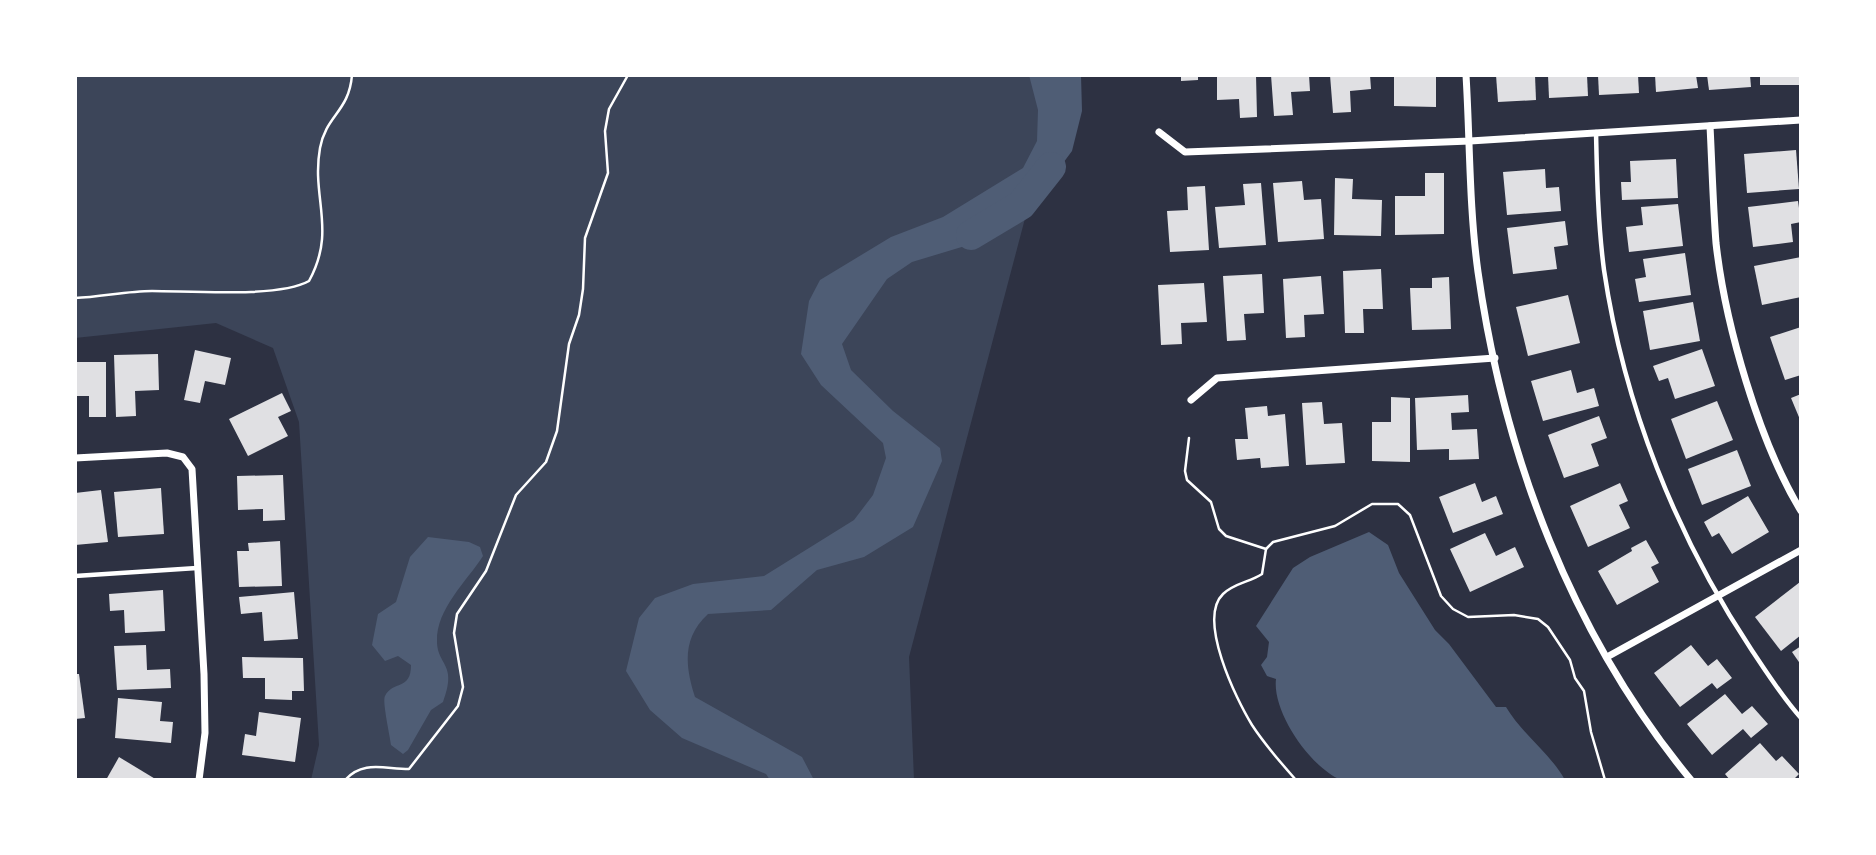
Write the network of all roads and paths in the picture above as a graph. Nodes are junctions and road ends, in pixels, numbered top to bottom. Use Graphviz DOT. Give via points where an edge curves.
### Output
graph roads {
  1 [pos="352,75"];
  2 [pos="628,75"];
  3 [pos="1466,75"];
  4 [pos="1801,120"];
  5 [pos="1710,126"];
  6 [pos="1596,131"];
  7 [pos="1159,132"];
  8 [pos="1470,141"];
  9 [pos="75,298"];
  10 [pos="1494,358"];
  11 [pos="1191,400"];
  12 [pos="1189,438"];
  13 [pos="75,458"];
  14 [pos="1801,511"];
  15 [pos="1266,549"];
  16 [pos="1801,550"];
  17 [pos="198,568"];
  18 [pos="75,576"];
  19 [pos="1715,595"];
  20 [pos="1607,657"];
  21 [pos="1801,718"];
  22 [pos="199,780"];
  23 [pos="345,780"];
  24 [pos="1296,780"];
  25 [pos="1605,780"];
  26 [pos="1691,780"];
  1 -- 9 [label="path" via="347,102 325,127 320,146 324,234 319,264 309,281 287,289 150,291"];
  2 -- 23 [label="path" via="609,109 604,131 608,173 585,238 583,289 569,344 557,431 546,462 516,495 485,571 457,614 454,633 463,687 458,706 409,769 367,766"];
  3 -- 8 [label="street"];
  4 -- 5 [label="street"];
  5 -- 6 [label="street"];
  5 -- 14 [label="street" via="1717,244 1731,326 1756,410"];
  6 -- 8 [label="street"];
  6 -- 19 [label="lane" via="1599,226 1626,370 1663,483"];
  7 -- 8 [label="street" via="1185,152"];
  8 -- 10 [label="street" via="1478,270"];
  10 -- 11 [label="street" via="1217,378"];
  10 -- 20 [label="street" via="1527,487 1562,571"];
  12 -- 15 [label="path" via="1187,480 1211,502 1219,529 1226,536"];
  13 -- 17 [label="street" via="167,453 183,457 192,470"];
  15 -- 24 [label="path" via="1262,574 1223,594 1214,619 1217,642 1251,724"];
  15 -- 25 [label="path" via="1285,537 1335,526 1373,504 1398,504 1410,515 1441,596 1453,609 1468,617 1514,615 1538,620 1548,628 1584,691"];
  16 -- 19 [label="street"];
  17 -- 18 [label="lane"];
  17 -- 22 [label="street" via="205,733"];
  19 -- 20 [label="street"];
  19 -- 21 [label="lane"];
  20 -- 26 [label="street" via="1638,710"];
}
